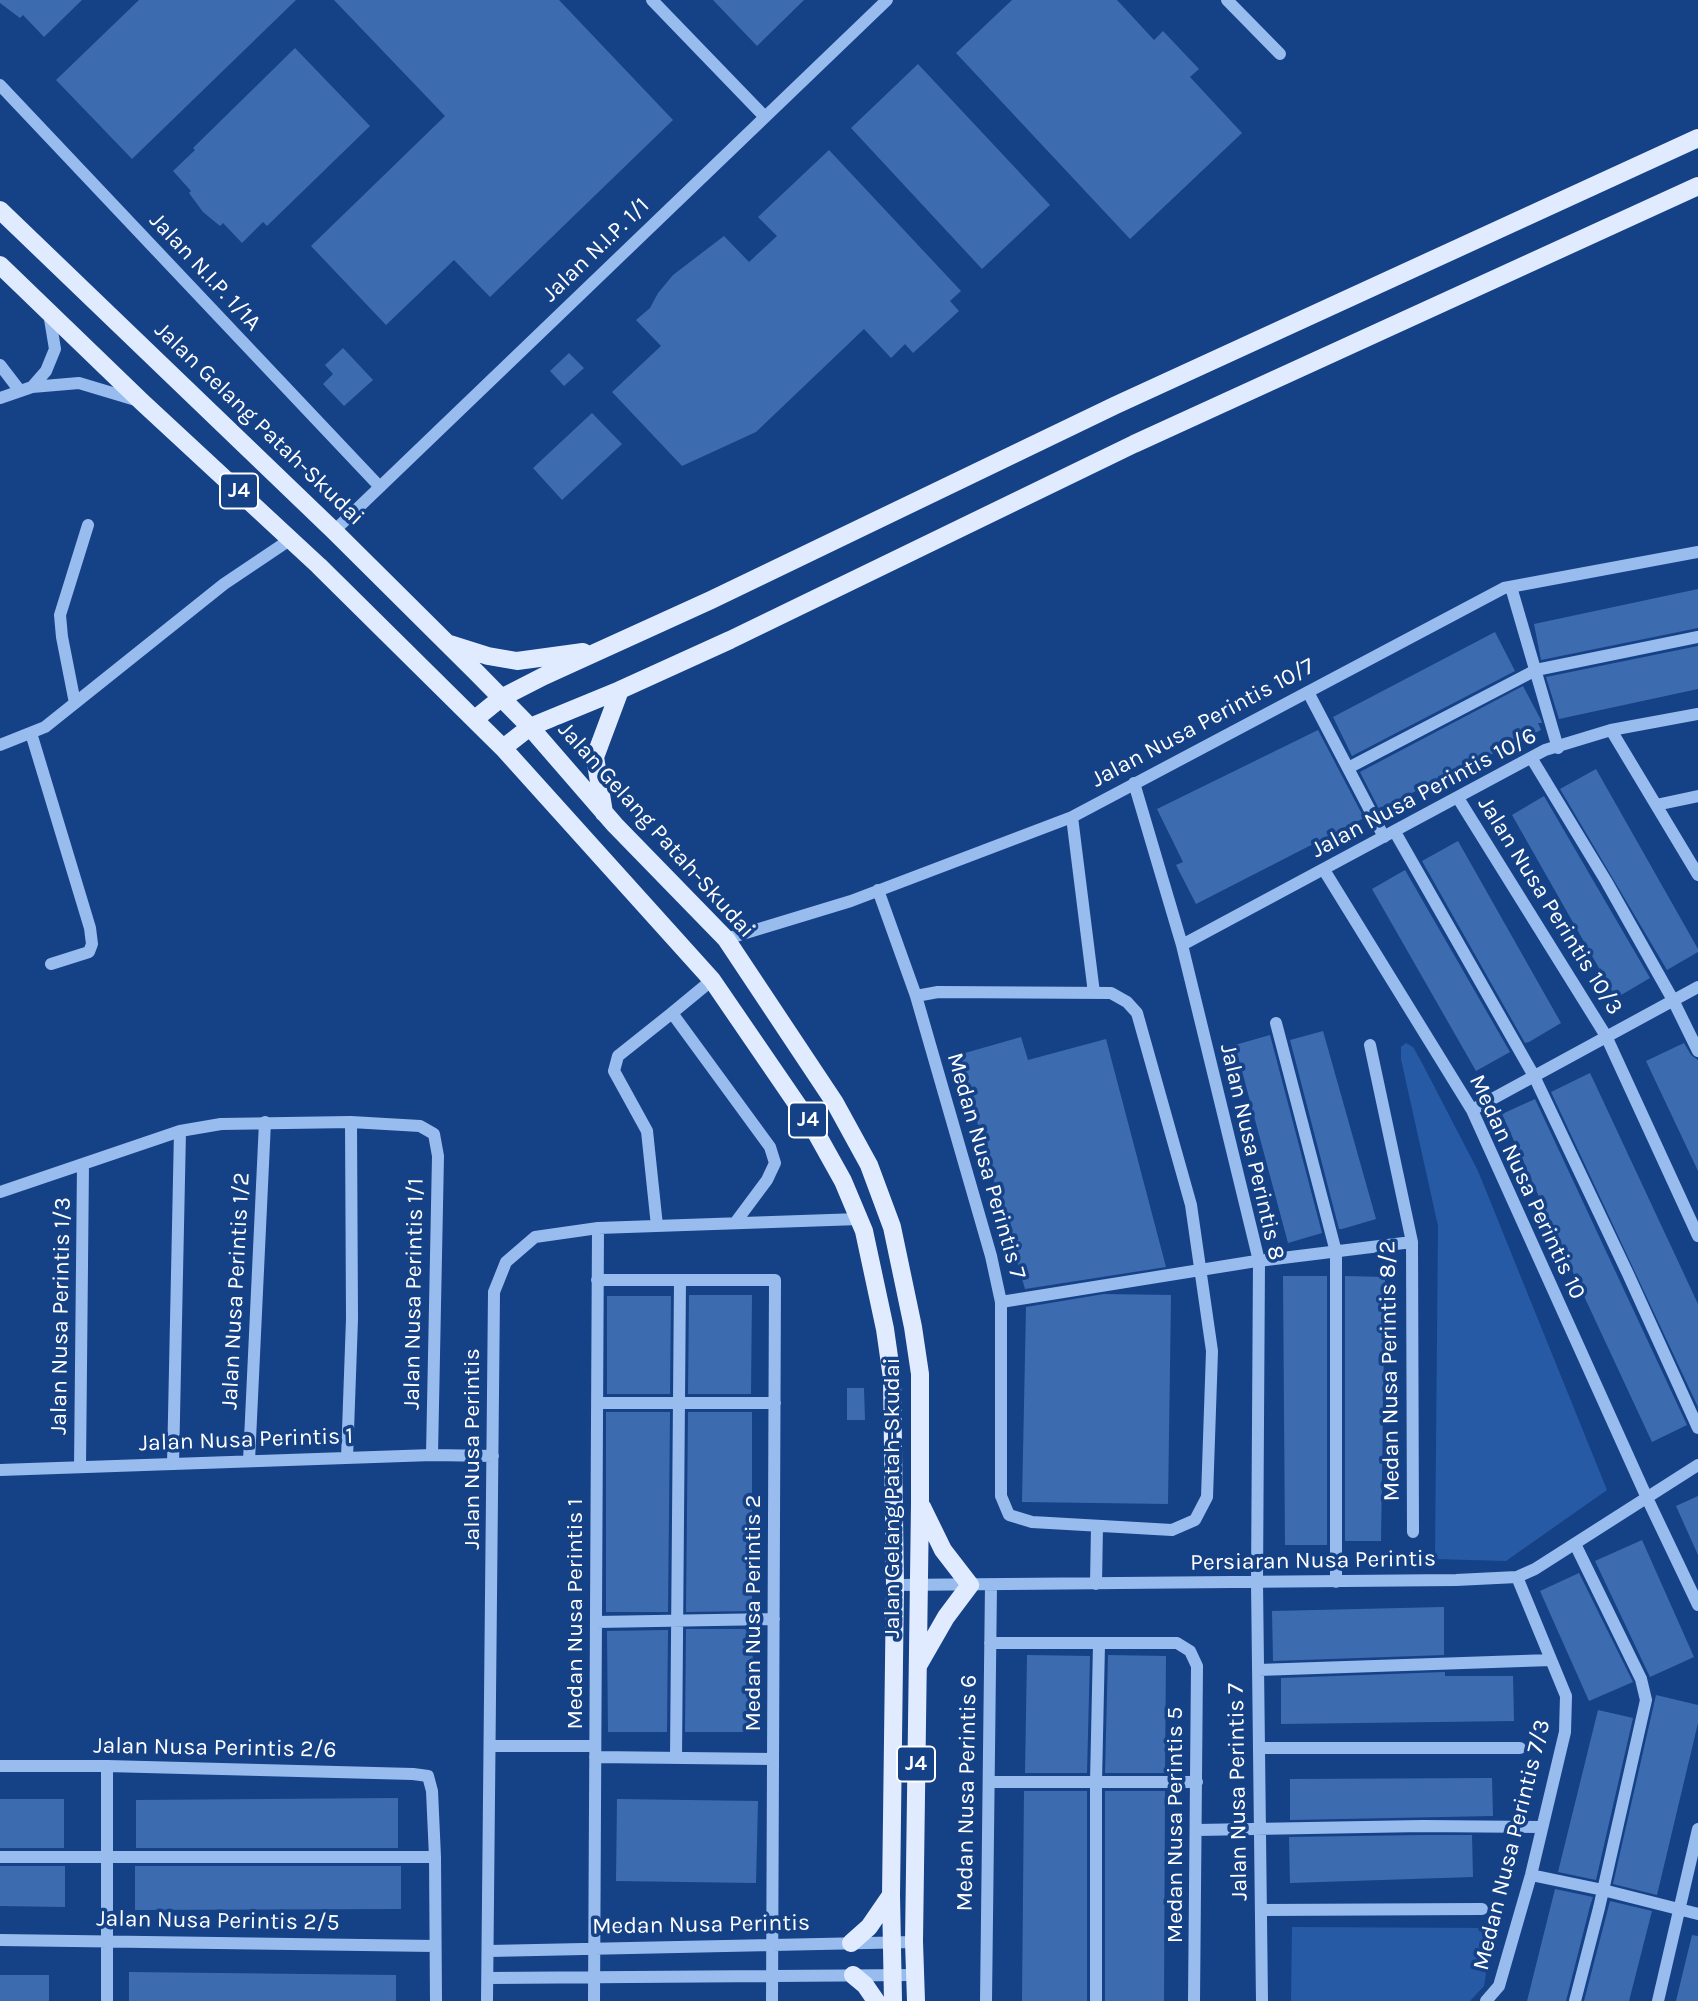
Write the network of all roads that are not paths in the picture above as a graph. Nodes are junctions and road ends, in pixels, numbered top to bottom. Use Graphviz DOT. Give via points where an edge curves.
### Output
graph roads {
  1 [pos="652,0"];
  2 [pos="887,0"];
  3 [pos="1227,0"];
  4 [pos="1280,54"];
  5 [pos="0,85"];
  6 [pos="764,116"];
  7 [pos="1698,138"];
  8 [pos="1698,186"];
  9 [pos="0,210"];
  10 [pos="0,265"];
  11 [pos="49,313"];
  12 [pos="0,365"];
  13 [pos="26,389"];
  14 [pos="0,398"];
  15 [pos="142,402"];
  16 [pos="380,487"];
  17 [pos="88,525"];
  18 [pos="334,531"];
  19 [pos="291,539"];
  20 [pos="1698,552"];
  21 [pos="1511,587"];
  22 [pos="1698,637"];
  23 [pos="447,643"];
  24 [pos="601,650"];
  25 [pos="1536,670"];
  26 [pos="620,690"];
  27 [pos="1307,692"];
  28 [pos="500,698"];
  29 [pos="75,703"];
  30 [pos="1698,714"];
  31 [pos="475,719"];
  32 [pos="530,727"];
  33 [pos="1611,730"];
  34 [pos="30,733"];
  35 [pos="0,745"];
  36 [pos="503,748"];
  37 [pos="1558,748"];
  38 [pos="1532,759"];
  39 [pos="1348,768"];
  40 [pos="1134,783"];
  41 [pos="1698,796"];
  42 [pos="1458,798"];
  43 [pos="1656,805"];
  44 [pos="604,813"];
  45 [pos="1072,817"];
  46 [pos="1390,834"];
  47 [pos="1324,870"];
  48 [pos="1698,875"];
  49 [pos="877,890"];
  50 [pos="726,939"];
  51 [pos="1182,945"];
  52 [pos="51,964"];
  53 [pos="712,980"];
  54 [pos="1698,987"];
  55 [pos="1094,993"];
  56 [pos="916,996"];
  57 [pos="1673,1000"];
  58 [pos="672,1013"];
  59 [pos="1276,1023"];
  60 [pos="1606,1036"];
  61 [pos="1370,1045"];
  62 [pos="1698,1051"];
  63 [pos="1534,1076"];
  64 [pos="1472,1110"];
  65 [pos="265,1122"];
  66 [pos="351,1122"];
  67 [pos="180,1131"];
  68 [pos="83,1164"];
  69 [pos="0,1192"];
  70 [pos="859,1219"];
  71 [pos="734,1223"];
  72 [pos="657,1226"];
  73 [pos="598,1228"];
  74 [pos="1698,1236"];
  75 [pos="1412,1242"];
  76 [pos="1336,1252"];
  77 [pos="1259,1261"];
  78 [pos="1200,1272"];
  79 [pos="597,1280"];
  80 [pos="680,1280"];
  81 [pos="1001,1302"];
  82 [pos="597,1403"];
  83 [pos="678,1403"];
  84 [pos="775,1403"];
  85 [pos="1698,1428"];
  86 [pos="432,1455"];
  87 [pos="493,1456"];
  88 [pos="347,1458"];
  89 [pos="249,1461"];
  90 [pos="173,1464"];
  91 [pos="1698,1465"];
  92 [pos="80,1468"];
  93 [pos="0,1470"];
  94 [pos="1647,1498"];
  95 [pos="920,1504"];
  96 [pos="1097,1526"];
  97 [pos="1413,1532"];
  98 [pos="1575,1544"];
  99 [pos="1517,1577"];
  100 [pos="1336,1581"];
  101 [pos="1257,1582"];
  102 [pos="1096,1584"];
  103 [pos="895,1585"];
  104 [pos="919,1585"];
  105 [pos="970,1585"];
  106 [pos="991,1585"];
  107 [pos="1698,1605"];
  108 [pos="774,1619"];
  109 [pos="677,1620"];
  110 [pos="596,1622"];
  111 [pos="990,1643"];
  112 [pos="1099,1644"];
  113 [pos="1551,1660"];
  114 [pos="918,1667"];
  115 [pos="1258,1671"];
  116 [pos="491,1745"];
  117 [pos="1259,1748"];
  118 [pos="1520,1748"];
  119 [pos="595,1752"];
  120 [pos="676,1758"];
  121 [pos="773,1759"];
  122 [pos="0,1766"];
  123 [pos="107,1766"];
  124 [pos="990,1782"];
  125 [pos="1096,1782"];
  126 [pos="1197,1782"];
  127 [pos="1541,1827"];
  128 [pos="1698,1829"];
  129 [pos="1197,1830"];
  130 [pos="1260,1830"];
  131 [pos="0,1857"];
  132 [pos="435,1857"];
  133 [pos="107,1858"];
  134 [pos="1531,1875"];
  135 [pos="1603,1890"];
  136 [pos="891,1895"];
  137 [pos="1482,1909"];
  138 [pos="1678,1909"];
  139 [pos="1261,1910"];
  140 [pos="1698,1914"];
  141 [pos="0,1940"];
  142 [pos="107,1940"];
  143 [pos="892,1942"];
  144 [pos="914,1942"];
  145 [pos="850,1943"];
  146 [pos="772,1945"];
  147 [pos="435,1946"];
  148 [pos="595,1949"];
  149 [pos="489,1951"];
  150 [pos="853,1975"];
  151 [pos="892,1975"];
  152 [pos="915,1975"];
  153 [pos="772,1976"];
  154 [pos="488,1978"];
  155 [pos="594,1978"];
  156 [pos="107,2001"];
  157 [pos="436,2001"];
  158 [pos="488,2001"];
  159 [pos="594,2001"];
  160 [pos="772,2001"];
  161 [pos="876,2001"];
  162 [pos="893,2001"];
  163 [pos="916,2001"];
  164 [pos="986,2001"];
  165 [pos="1096,2001"];
  166 [pos="1194,2001"];
  167 [pos="1262,2001"];
  168 [pos="1486,2001"];
  169 [pos="1575,2001"];
  170 [pos="1658,2001"];
  1 -- 6 [label="street"];
  2 -- 6 [label="street, Jalan N.I.P. 1/1"];
  3 -- 4 [label="street"];
  5 -- 16 [label="street, Jalan N.I.P. 1/1A"];
  6 -- 16 [label="street, Jalan N.I.P. 1/1"];
  7 -- 24 [label="main road" via="1116,405"];
  8 -- 26 [label="main road" via="1134,444"];
  9 -- 18 [label="main road, Jalan Gelang Patah-Skudai / J4"];
  10 -- 11 [label="main road, Jalan Gelang Patah-Skudai / J4"];
  11 -- 13 [label="street" via="55,349 46,371"];
  11 -- 15 [label="main road, Jalan Gelang Patah-Skudai / J4"];
  12 -- 13 [label="street"];
  13 -- 14 [label="street"];
  13 -- 15 [label="street" via="79,383"];
  15 -- 19 [label="main road, Jalan Gelang Patah-Skudai / J4"];
  16 -- 18 [label="street, Jalan N.I.P. 1/1"];
  17 -- 29 [label="street" via="60,615"];
  18 -- 23 [label="main road, Jalan Gelang Patah-Skudai / J4"];
  19 -- 29 [label="street" via="224,584"];
  19 -- 31 [label="main road, Jalan Gelang Patah-Skudai / J4"];
  20 -- 21 [label="street, Jalan Nusa Perintis 10/7"];
  21 -- 25 [label="street"];
  21 -- 27 [label="street, Jalan Nusa Perintis 10/7"];
  22 -- 25 [label="street"];
  23 -- 24 [label="main road" via="517,661"];
  23 -- 28 [label="main road, Jalan Gelang Patah-Skudai / J4"];
  24 -- 28 [label="main road"];
  25 -- 37 [label="street"];
  25 -- 39 [label="street"];
  26 -- 32 [label="main road"];
  26 -- 44 [label="main road" via="595,757"];
  27 -- 39 [label="street"];
  27 -- 40 [label="street, Jalan Nusa Perintis 10/7"];
  28 -- 31 [label="main road"];
  28 -- 32 [label="main road, Jalan Gelang Patah-Skudai / J4"];
  29 -- 34 [label="street"];
  30 -- 33 [label="street, Jalan Nusa Perintis 10/6"];
  31 -- 36 [label="main road, Jalan Gelang Patah-Skudai / J4"];
  32 -- 36 [label="main road"];
  32 -- 44 [label="main road, Jalan Gelang Patah-Skudai / J4"];
  33 -- 37 [label="street, Jalan Nusa Perintis 10/6"];
  33 -- 43 [label="street"];
  34 -- 35 [label="street"];
  34 -- 52 [label="street" via="92,944 89,952"];
  36 -- 53 [label="main road, Jalan Gelang Patah-Skudai / J4"];
  37 -- 38 [label="street, Jalan Nusa Perintis 10/6"];
  38 -- 42 [label="street, Jalan Nusa Perintis 10/6"];
  38 -- 57 [label="street"];
  39 -- 46 [label="street"];
  40 -- 45 [label="street, Jalan Nusa Perintis 10/7"];
  40 -- 51 [label="street, Jalan Nusa Perintis 8"];
  41 -- 43 [label="street"];
  42 -- 46 [label="street, Jalan Nusa Perintis 10/6"];
  42 -- 60 [label="street, Jalan Nusa Perintis 10/3"];
  43 -- 48 [label="street"];
  44 -- 50 [label="main road, Jalan Gelang Patah-Skudai / J4"];
  45 -- 49 [label="street, Jalan Nusa Perintis 10/7"];
  45 -- 55 [label="street"];
  46 -- 47 [label="street, Jalan Nusa Perintis 10/6"];
  46 -- 63 [label="street"];
  47 -- 51 [label="street, Jalan Nusa Perintis 10/6"];
  47 -- 64 [label="street, Medan Nusa Perintis 10"];
  49 -- 50 [label="street, Jalan Nusa Perintis 10/7"];
  49 -- 56 [label="street"];
  50 -- 95 [label="main road, Jalan Gelang Patah-Skudai / J4" via="835,1103 869,1165 892,1227 920,1374"];
  51 -- 77 [label="street, Jalan Nusa Perintis 8"];
  53 -- 58 [label="street"];
  53 -- 70 [label="main road, Jalan Gelang Patah-Skudai / J4" via="814,1129"];
  54 -- 57 [label="street"];
  55 -- 56 [label="street" via="938,992"];
  55 -- 78 [label="street" via="1111,993 1137,1013 1191,1205"];
  56 -- 81 [label="street, Medan Nusa Perintis 7"];
  57 -- 60 [label="street"];
  57 -- 62 [label="street"];
  58 -- 71 [label="street" via="769,1147 775,1163"];
  58 -- 72 [label="street" via="618,1056 614,1071 647,1131"];
  59 -- 76 [label="street"];
  60 -- 63 [label="street"];
  60 -- 74 [label="street, Jalan Nusa Perintis 10/3"];
  61 -- 75 [label="street, Medan Nusa Perintis 8/2"];
  63 -- 64 [label="street"];
  63 -- 85 [label="street"];
  64 -- 94 [label="street, Medan Nusa Perintis 10"];
  65 -- 66 [label="street"];
  65 -- 67 [label="street"];
  65 -- 89 [label="street, Jalan Nusa Perintis 1/2"];
  66 -- 86 [label="street, Jalan Nusa Perintis 1/1" via="420,1126 434,1134 438,1156"];
  66 -- 88 [label="street"];
  67 -- 68 [label="street"];
  67 -- 90 [label="street"];
  68 -- 69 [label="street"];
  68 -- 92 [label="street, Jalan Nusa Perintis 1/3"];
  70 -- 71 [label="street, Jalan Nusa Perintis"];
  70 -- 103 [label="main road, Jalan Gelang Patah-Skudai / J4" via="892,1378"];
  71 -- 72 [label="street, Jalan Nusa Perintis"];
  72 -- 73 [label="street, Jalan Nusa Perintis"];
  73 -- 79 [label="street"];
  73 -- 87 [label="street, Jalan Nusa Perintis" via="535,1237 506,1262 494,1292"];
  75 -- 76 [label="street"];
  75 -- 97 [label="street, Medan Nusa Perintis 8/2"];
  76 -- 77 [label="street"];
  76 -- 100 [label="street"];
  77 -- 78 [label="street"];
  77 -- 101 [label="street, Jalan Nusa Perintis 8"];
  78 -- 81 [label="street"];
  78 -- 96 [label="street" via="1212,1351 1207,1497 1195,1520 1172,1530"];
  79 -- 80 [label="street"];
  79 -- 82 [label="street, Medan Nusa Perintis 1"];
  80 -- 83 [label="street"];
  80 -- 84 [label="street, Medan Nusa Perintis 2" via="775,1280"];
  81 -- 96 [label="street, Medan Nusa Perintis 7" via="1001,1496 1009,1515 1032,1522"];
  82 -- 83 [label="street"];
  82 -- 110 [label="street, Medan Nusa Perintis 1"];
  83 -- 84 [label="street"];
  83 -- 109 [label="street"];
  84 -- 108 [label="street, Medan Nusa Perintis 2"];
  86 -- 87 [label="street, Jalan Nusa Perintis 1"];
  86 -- 88 [label="street, Jalan Nusa Perintis 1"];
  87 -- 116 [label="street, Jalan Nusa Perintis"];
  88 -- 89 [label="street, Jalan Nusa Perintis 1"];
  89 -- 90 [label="street, Jalan Nusa Perintis 1"];
  90 -- 92 [label="street, Jalan Nusa Perintis 1"];
  91 -- 94 [label="street, Persiaran Nusa Perintis"];
  92 -- 93 [label="street, Jalan Nusa Perintis 1"];
  94 -- 98 [label="street, Persiaran Nusa Perintis"];
  94 -- 107 [label="street, Medan Nusa Perintis 10"];
  95 -- 104 [label="main road, Jalan Gelang Patah-Skudai / J4"];
  95 -- 105 [label="main road" via="943,1550"];
  96 -- 102 [label="street"];
  98 -- 99 [label="street, Persiaran Nusa Perintis"];
  98 -- 135 [label="street" via="1646,1700"];
  99 -- 100 [label="street, Persiaran Nusa Perintis"];
  99 -- 113 [label="street, Medan Nusa Perintis 7/3"];
  100 -- 101 [label="street, Persiaran Nusa Perintis"];
  101 -- 102 [label="street, Persiaran Nusa Perintis"];
  101 -- 115 [label="street, Jalan Nusa Perintis 7"];
  102 -- 106 [label="street, Persiaran Nusa Perintis"];
  103 -- 104 [label="street, Persiaran Nusa Perintis"];
  103 -- 136 [label="main road, Jalan Gelang Patah-Skudai / J4"];
  104 -- 105 [label="street, Persiaran Nusa Perintis"];
  104 -- 114 [label="main road, Jalan Gelang Patah-Skudai / J4"];
  105 -- 106 [label="street, Persiaran Nusa Perintis"];
  105 -- 114 [label="main road" via="946,1616"];
  106 -- 111 [label="street, Medan Nusa Perintis 6"];
  108 -- 109 [label="street"];
  108 -- 121 [label="street, Medan Nusa Perintis 2"];
  109 -- 110 [label="street"];
  109 -- 120 [label="street"];
  110 -- 119 [label="street, Medan Nusa Perintis 1"];
  111 -- 112 [label="street"];
  111 -- 124 [label="street, Medan Nusa Perintis 6"];
  112 -- 125 [label="street"];
  112 -- 126 [label="street, Medan Nusa Perintis 5" via="1177,1643 1190,1651 1197,1666"];
  113 -- 115 [label="street"];
  113 -- 127 [label="street, Medan Nusa Perintis 7/3" via="1566,1696 1565,1732"];
  114 -- 144 [label="main road, Jalan Gelang Patah-Skudai / J4"];
  115 -- 117 [label="street, Jalan Nusa Perintis 7"];
  116 -- 119 [label="street"];
  116 -- 149 [label="street, Jalan Nusa Perintis"];
  117 -- 118 [label="street"];
  117 -- 130 [label="street, Jalan Nusa Perintis 7"];
  119 -- 120 [label="street"];
  119 -- 148 [label="street, Medan Nusa Perintis 1"];
  120 -- 121 [label="street"];
  121 -- 146 [label="street, Medan Nusa Perintis 2"];
  122 -- 123 [label="street, Jalan Nusa Perintis 2/6"];
  123 -- 132 [label="street, Jalan Nusa Perintis 2/6" via="428,1776"];
  123 -- 133 [label="street"];
  124 -- 125 [label="street"];
  124 -- 164 [label="street, Medan Nusa Perintis 6"];
  125 -- 126 [label="street"];
  125 -- 165 [label="street"];
  126 -- 129 [label="street, Medan Nusa Perintis 5"];
  127 -- 130 [label="street"];
  127 -- 134 [label="street, Medan Nusa Perintis 7/3"];
  128 -- 138 [label="street"];
  129 -- 130 [label="street"];
  129 -- 166 [label="street, Medan Nusa Perintis 5"];
  130 -- 139 [label="street, Jalan Nusa Perintis 7"];
  131 -- 133 [label="street"];
  132 -- 133 [label="street"];
  132 -- 147 [label="street"];
  133 -- 142 [label="street"];
  134 -- 135 [label="street"];
  134 -- 168 [label="street, Medan Nusa Perintis 7/3" via="1499,1986"];
  135 -- 138 [label="street"];
  135 -- 169 [label="street"];
  136 -- 143 [label="main road, Jalan Gelang Patah-Skudai / J4"];
  136 -- 145 [label="main road" via="869,1927"];
  137 -- 139 [label="street"];
  138 -- 140 [label="street"];
  138 -- 170 [label="street"];
  139 -- 167 [label="street, Jalan Nusa Perintis 7"];
  141 -- 142 [label="street, Jalan Nusa Perintis 2/5"];
  142 -- 147 [label="street, Jalan Nusa Perintis 2/5"];
  142 -- 156 [label="street"];
  143 -- 144 [label="street, Medan Nusa Perintis"];
  143 -- 145 [label="street, Medan Nusa Perintis"];
  143 -- 151 [label="main road, Jalan Gelang Patah-Skudai / J4"];
  144 -- 152 [label="main road, Jalan Gelang Patah-Skudai / J4"];
  145 -- 146 [label="street, Medan Nusa Perintis"];
  146 -- 148 [label="street, Medan Nusa Perintis"];
  146 -- 153 [label="street, Medan Nusa Perintis 2"];
  147 -- 157 [label="street"];
  148 -- 149 [label="street, Medan Nusa Perintis"];
  148 -- 155 [label="street, Medan Nusa Perintis 1"];
  149 -- 154 [label="street, Jalan Nusa Perintis"];
  150 -- 151 [label="street"];
  150 -- 153 [label="street"];
  150 -- 161 [label="main road"];
  151 -- 152 [label="street"];
  151 -- 162 [label="main road, Jalan Gelang Patah-Skudai / J4"];
  152 -- 163 [label="main road, Jalan Gelang Patah-Skudai / J4"];
  153 -- 155 [label="street"];
  153 -- 160 [label="street, Medan Nusa Perintis 2"];
  154 -- 155 [label="street"];
  154 -- 158 [label="street, Jalan Nusa Perintis"];
  155 -- 159 [label="street, Medan Nusa Perintis 1"];
}
